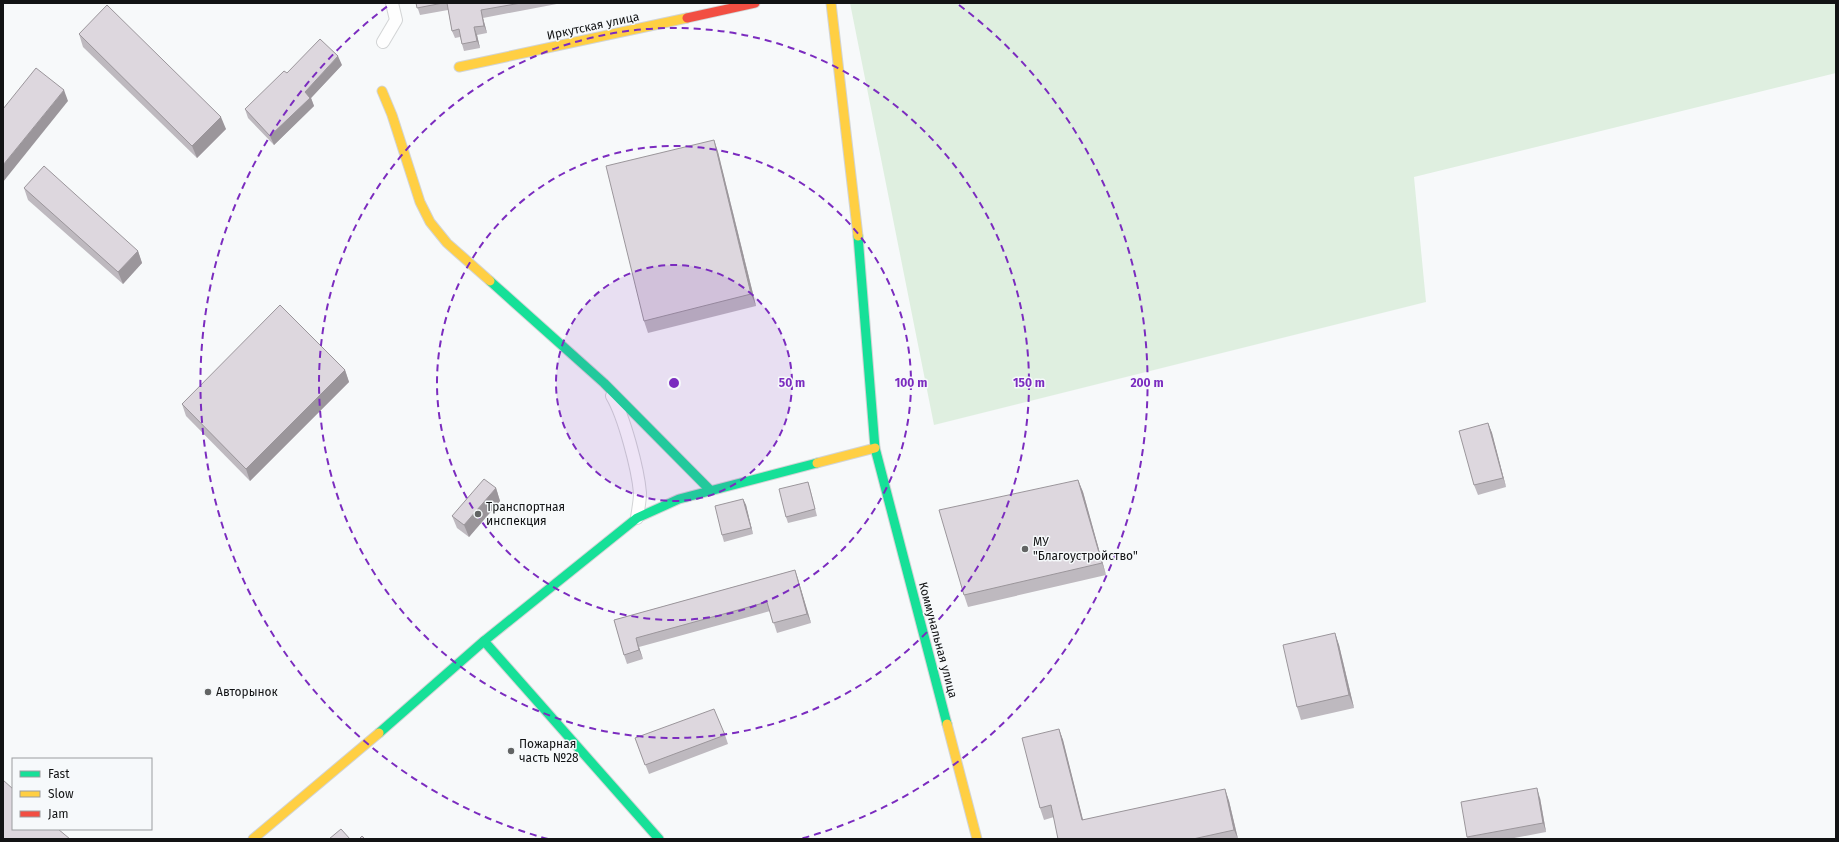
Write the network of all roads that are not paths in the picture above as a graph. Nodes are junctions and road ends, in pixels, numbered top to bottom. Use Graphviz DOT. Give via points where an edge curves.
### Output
graph roads {
  1 [pos="392,3"];
  2 [pos="756,3"];
  3 [pos="831,3"];
  4 [pos="383,42"];
  5 [pos="459,67"];
  6 [pos="382,91"];
  7 [pos="604,383"];
  8 [pos="875,448"];
  9 [pos="710,490"];
  10 [pos="636,518"];
  11 [pos="484,641"];
  12 [pos="253,839"];
  13 [pos="659,839"];
  14 [pos="977,839"];
  1 -- 4 [label="street" via="396,20"];
  2 -- 5 [label="street, Иркутская улица"];
  3 -- 8 [label="street, Коммунальная улица" via="856,207"];
  6 -- 7 [label="street" via="420,202 430,222 447,243"];
  7 -- 9 [label="street"];
  7 -- 10 [label="street" via="622,416 638,480 640,495"];
  8 -- 9 [label="street"];
  8 -- 14 [label="street, Коммунальная улица"];
  9 -- 10 [label="street" via="679,499"];
  10 -- 11 [label="street"];
  11 -- 12 [label="street"];
  11 -- 13 [label="street"];
}
